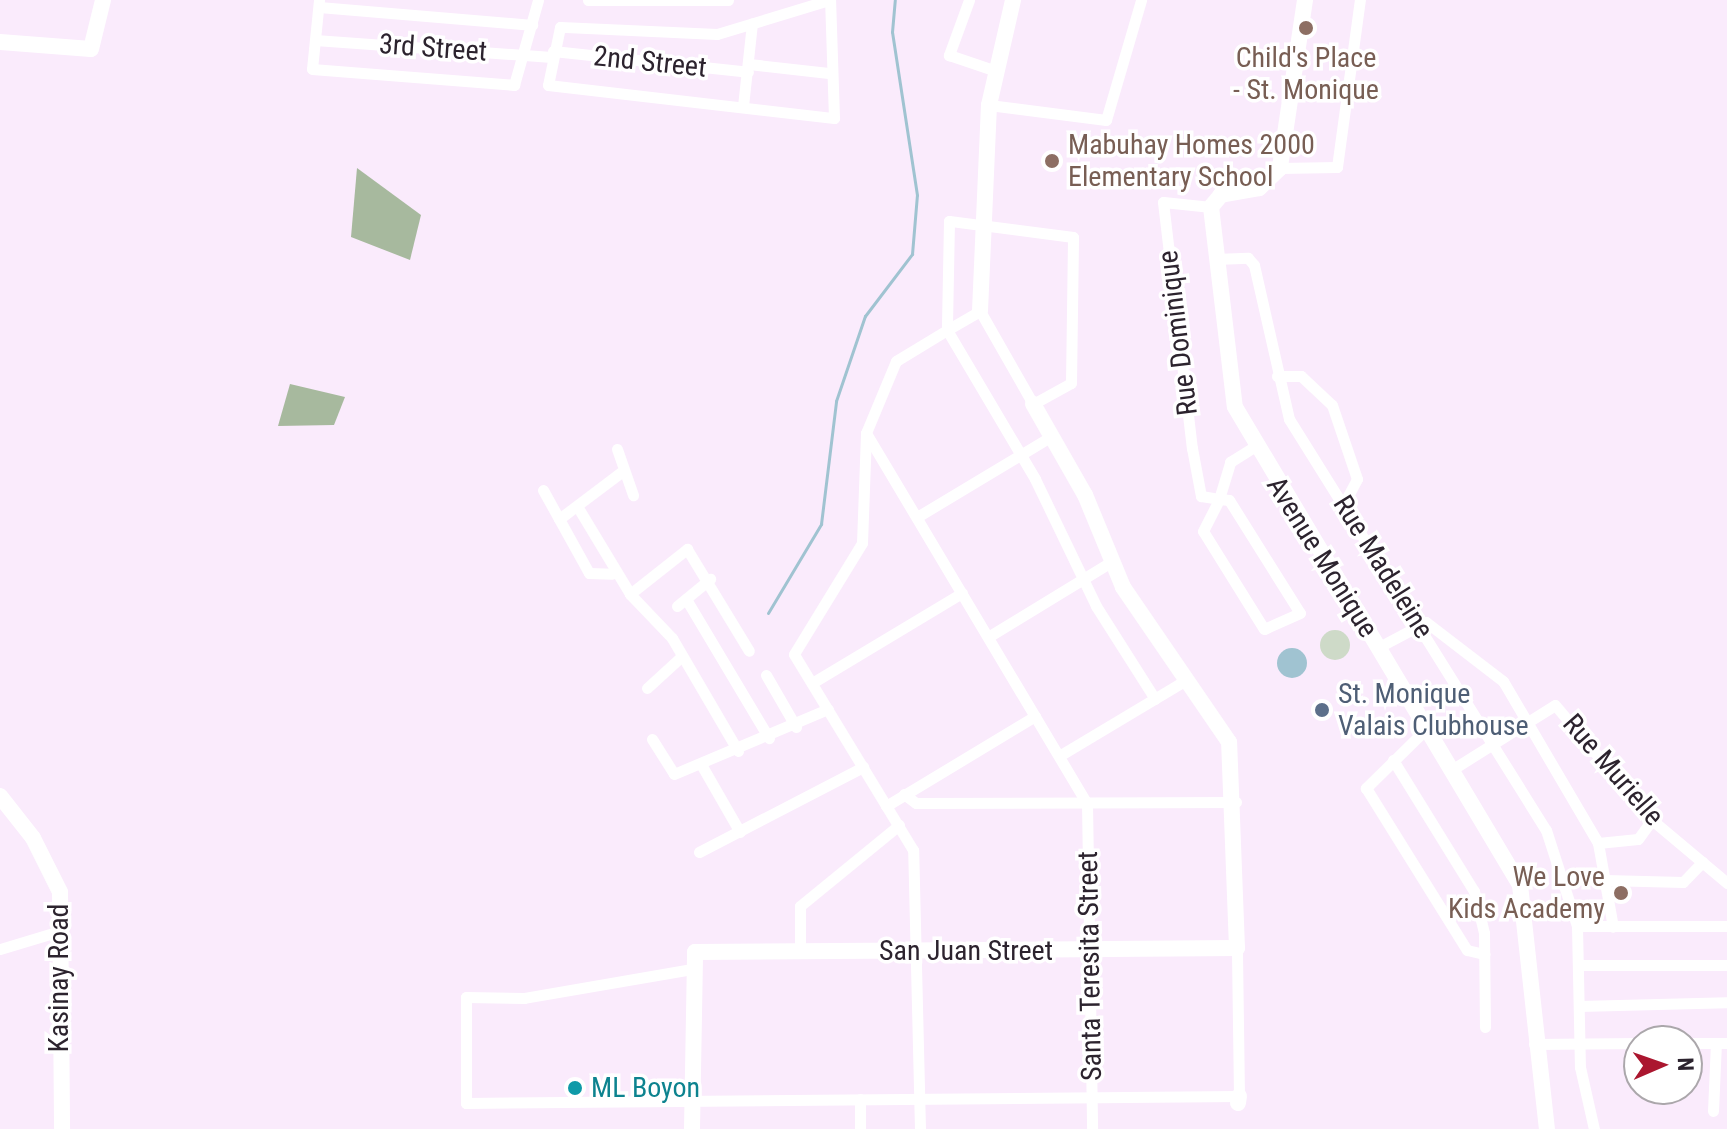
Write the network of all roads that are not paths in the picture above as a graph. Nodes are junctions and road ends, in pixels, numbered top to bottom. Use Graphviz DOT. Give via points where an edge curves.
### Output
graph roads {
  1 [pos="103,0"];
  2 [pos="538,0"];
  3 [pos="588,0"];
  4 [pos="728,0"];
  5 [pos="830,0"];
  6 [pos="969,0"];
  7 [pos="1013,0"];
  8 [pos="1141,0"];
  9 [pos="1305,0"];
  10 [pos="1360,0"];
  11 [pos="606,1"];
  12 [pos="678,2"];
  13 [pos="715,2"];
  14 [pos="319,4"];
  15 [pos="752,23"];
  16 [pos="532,25"];
  17 [pos="315,40"];
  18 [pos="0,42"];
  19 [pos="552,54"];
  20 [pos="524,55"];
  21 [pos="748,68"];
  22 [pos="993,70"];
  23 [pos="828,73"];
  24 [pos="989,105"];
  25 [pos="743,106"];
  26 [pos="1280,168"];
  27 [pos="1211,207"];
  28 [pos="985,222"];
  29 [pos="1215,259"];
  30 [pos="980,311"];
  31 [pos="947,330"];
  32 [pos="1277,376"];
  33 [pos="1033,404"];
  34 [pos="866,433"];
  35 [pos="1052,436"];
  36 [pos="1254,447"];
  37 [pos="617,449"];
  38 [pos="1021,454"];
  39 [pos="624,470"];
  40 [pos="543,490"];
  41 [pos="633,495"];
  42 [pos="1219,499"];
  43 [pos="1344,503"];
  44 [pos="577,506"];
  45 [pos="917,517"];
  46 [pos="559,519"];
  47 [pos="1111,562"];
  48 [pos="612,574"];
  49 [pos="710,579"];
  50 [pos="1083,579"];
  51 [pos="962,593"];
  52 [pos="630,594"];
  53 [pos="1418,623"];
  54 [pos="988,637"];
  55 [pos="1379,647"];
  56 [pos="749,651"];
  57 [pos="682,656"];
  58 [pos="766,675"];
  59 [pos="1186,680"];
  60 [pos="812,683"];
  61 [pos="647,688"];
  62 [pos="1155,699"];
  63 [pos="828,709"];
  64 [pos="1035,716"];
  65 [pos="1528,721"];
  66 [pos="796,727"];
  67 [pos="1427,728"];
  68 [pos="769,738"];
  69 [pos="652,739"];
  70 [pos="1491,744"];
  71 [pos="738,751"];
  72 [pos="1059,756"];
  73 [pos="1393,760"];
  74 [pos="702,766"];
  75 [pos="863,767"];
  76 [pos="1453,769"];
  77 [pos="904,794"];
  78 [pos="0,796"];
  79 [pos="1236,802"];
  80 [pos="1087,803"];
  81 [pos="886,806"];
  82 [pos="1652,820"];
  83 [pos="899,825"];
  84 [pos="740,832"];
  85 [pos="1598,843"];
  86 [pos="699,852"];
  87 [pos="1702,862"];
  88 [pos="1605,880"];
  89 [pos="1727,883"];
  90 [pos="1577,926"];
  91 [pos="1727,926"];
  92 [pos="1613,927"];
  93 [pos="63,930"];
  94 [pos="1237,948"];
  95 [pos="0,949"];
  96 [pos="1090,950"];
  97 [pos="800,952"];
  98 [pos="917,952"];
  99 [pos="1485,954"];
  100 [pos="694,960"];
  101 [pos="1578,965"];
  102 [pos="1727,965"];
  103 [pos="1727,1002"];
  104 [pos="1579,1006"];
  105 [pos="1485,1027"];
  106 [pos="1623,1043"];
  107 [pos="1721,1043"];
  108 [pos="1533,1044"];
  109 [pos="1579,1044"];
  110 [pos="1092,1097"];
  111 [pos="919,1098"];
  112 [pos="860,1099"];
  113 [pos="692,1100"];
  114 [pos="1713,1111"];
  115 [pos="62,1129"];
  116 [pos="692,1129"];
  117 [pos="860,1129"];
  118 [pos="920,1129"];
  119 [pos="1092,1129"];
  120 [pos="1547,1129"];
  121 [pos="1594,1129"];
  1 -- 18 [label="street" via="91,49"];
  2 -- 16 [label="street"];
  3 -- 11 [label="street"];
  4 -- 13 [label="street"];
  5 -- 15 [label="street"];
  5 -- 23 [label="street"];
  6 -- 22 [label="street" via="949,55"];
  7 -- 22 [label="street"];
  8 -- 24 [label="street" via="1106,120"];
  9 -- 26 [label="street"];
  10 -- 26 [label="street" via="1337,167"];
  11 -- 12 [label="street"];
  12 -- 13 [label="street"];
  14 -- 16 [label="street"];
  14 -- 17 [label="street"];
  15 -- 19 [label="street" via="717,34 560,27"];
  15 -- 21 [label="street"];
  16 -- 20 [label="street"];
  17 -- 20 [label="street, 3rd Street"];
  17 -- 20 [label="street" via="312,69 514,85"];
  19 -- 20 [label="street, 3rd Street"];
  19 -- 21 [label="street, 2nd Street"];
  19 -- 25 [label="street" via="548,85"];
  21 -- 23 [label="street, 2nd Street"];
  21 -- 25 [label="street"];
  22 -- 24 [label="street"];
  23 -- 25 [label="street" via="834,118"];
  24 -- 28 [label="street"];
  26 -- 27 [label="street" via="1259,188 1221,195"];
  27 -- 29 [label="street, Avenue Monique"];
  27 -- 42 [label="street, Rue Dominique" via="1163,202 1201,496"];
  28 -- 30 [label="street"];
  28 -- 31 [label="street" via="949,221"];
  28 -- 33 [label="street" via="1073,237 1071,383"];
  29 -- 32 [label="street, Rue Madeleine" via="1248,258 1254,265"];
  29 -- 36 [label="street, Avenue Monique" via="1235,407"];
  30 -- 31 [label="street"];
  30 -- 33 [label="street"];
  31 -- 34 [label="street" via="896,361"];
  31 -- 38 [label="street"];
  32 -- 43 [label="street, Rue Madeleine" via="1289,419"];
  32 -- 43 [label="street" via="1301,376 1332,405 1357,479"];
  33 -- 35 [label="street"];
  34 -- 45 [label="street"];
  34 -- 60 [label="street" via="862,543 794,654"];
  35 -- 38 [label="street"];
  35 -- 47 [label="street"];
  36 -- 42 [label="street" via="1230,462"];
  36 -- 55 [label="street, Avenue Monique"];
  37 -- 39 [label="street"];
  38 -- 45 [label="street"];
  38 -- 50 [label="street"];
  39 -- 41 [label="street"];
  39 -- 44 [label="street"];
  40 -- 46 [label="street"];
  42 -- 42 [label="street" via="1229,500 1300,613 1264,629 1224,575 1203,531"];
  43 -- 53 [label="street, Rue Madeleine"];
  44 -- 46 [label="street"];
  44 -- 48 [label="street"];
  45 -- 51 [label="street"];
  46 -- 48 [label="street" via="589,573"];
  47 -- 50 [label="street"];
  47 -- 59 [label="street"];
  48 -- 52 [label="street"];
  49 -- 52 [label="street" via="687,549"];
  49 -- 56 [label="street"];
  49 -- 68 [label="street" via="682,603"];
  50 -- 54 [label="street"];
  50 -- 62 [label="street"];
  51 -- 54 [label="street"];
  51 -- 60 [label="street"];
  52 -- 57 [label="street"];
  53 -- 55 [label="street"];
  53 -- 65 [label="street" via="1433,625 1503,681"];
  53 -- 70 [label="street, Rue Madeleine"];
  54 -- 64 [label="street"];
  55 -- 67 [label="street, Avenue Monique"];
  57 -- 61 [label="street"];
  57 -- 71 [label="street"];
  58 -- 66 [label="street"];
  59 -- 62 [label="street"];
  59 -- 79 [label="street" via="1229,742"];
  60 -- 63 [label="street"];
  62 -- 72 [label="street"];
  63 -- 66 [label="street"];
  63 -- 75 [label="street"];
  64 -- 72 [label="street"];
  64 -- 77 [label="street"];
  65 -- 70 [label="street, Rue Murielle"];
  65 -- 82 [label="street, Rue Murielle" via="1555,705 1575,720"];
  65 -- 85 [label="street"];
  66 -- 68 [label="street"];
  67 -- 73 [label="street"];
  67 -- 76 [label="street, Avenue Monique"];
  68 -- 71 [label="street"];
  69 -- 74 [label="street" via="670,773"];
  70 -- 76 [label="street, Rue Murielle"];
  70 -- 90 [label="street, Rue Madeleine" via="1546,830"];
  71 -- 74 [label="street"];
  72 -- 80 [label="street"];
  73 -- 99 [label="street" via="1474,891"];
  73 -- 99 [label="street" via="1366,788 1467,950"];
  74 -- 84 [label="street"];
  75 -- 81 [label="street"];
  75 -- 84 [label="street"];
  76 -- 108 [label="street, Avenue Monique" via="1526,905"];
  77 -- 80 [label="street" via="916,803"];
  77 -- 81 [label="street"];
  78 -- 93 [label="street, Kasinay Road" via="33,838 60,892"];
  79 -- 80 [label="street"];
  79 -- 94 [label="street"];
  80 -- 96 [label="street, Santa Teresita Street"];
  81 -- 83 [label="street"];
  82 -- 85 [label="street" via="1638,839"];
  82 -- 87 [label="street, Rue Murielle"];
  83 -- 97 [label="street" via="800,906"];
  83 -- 98 [label="street" via="913,850"];
  84 -- 86 [label="street"];
  85 -- 88 [label="street"];
  87 -- 88 [label="street" via="1683,882"];
  87 -- 89 [label="street, Rue Murielle"];
  88 -- 92 [label="street"];
  90 -- 92 [label="street"];
  90 -- 101 [label="street, Rue Madeleine"];
  91 -- 92 [label="street"];
  93 -- 95 [label="street"];
  93 -- 115 [label="street, Kasinay Road"];
  94 -- 96 [label="street, San Juan Street"];
  94 -- 110 [label="street" via="1239,1099"];
  96 -- 98 [label="street, San Juan Street"];
  96 -- 110 [label="street, Santa Teresita Street"];
  97 -- 98 [label="street, San Juan Street"];
  97 -- 100 [label="street, San Juan Street"];
  98 -- 111 [label="street"];
  99 -- 105 [label="street"];
  100 -- 113 [label="street"];
  100 -- 113 [label="street" via="524,998 466,997 466,1103"];
  101 -- 102 [label="street"];
  101 -- 104 [label="street, Rue Madeleine"];
  103 -- 104 [label="street"];
  104 -- 109 [label="street, Rue Madeleine"];
  106 -- 109 [label="street"];
  107 -- 114 [label="street"];
  108 -- 109 [label="street"];
  108 -- 120 [label="street, Avenue Monique"];
  109 -- 121 [label="street, Rue Madeleine"];
  110 -- 111 [label="street"];
  110 -- 119 [label="street, Santa Teresita Street"];
  111 -- 112 [label="street"];
  111 -- 118 [label="street"];
  112 -- 113 [label="street"];
  112 -- 117 [label="street"];
  113 -- 116 [label="street"];
}
